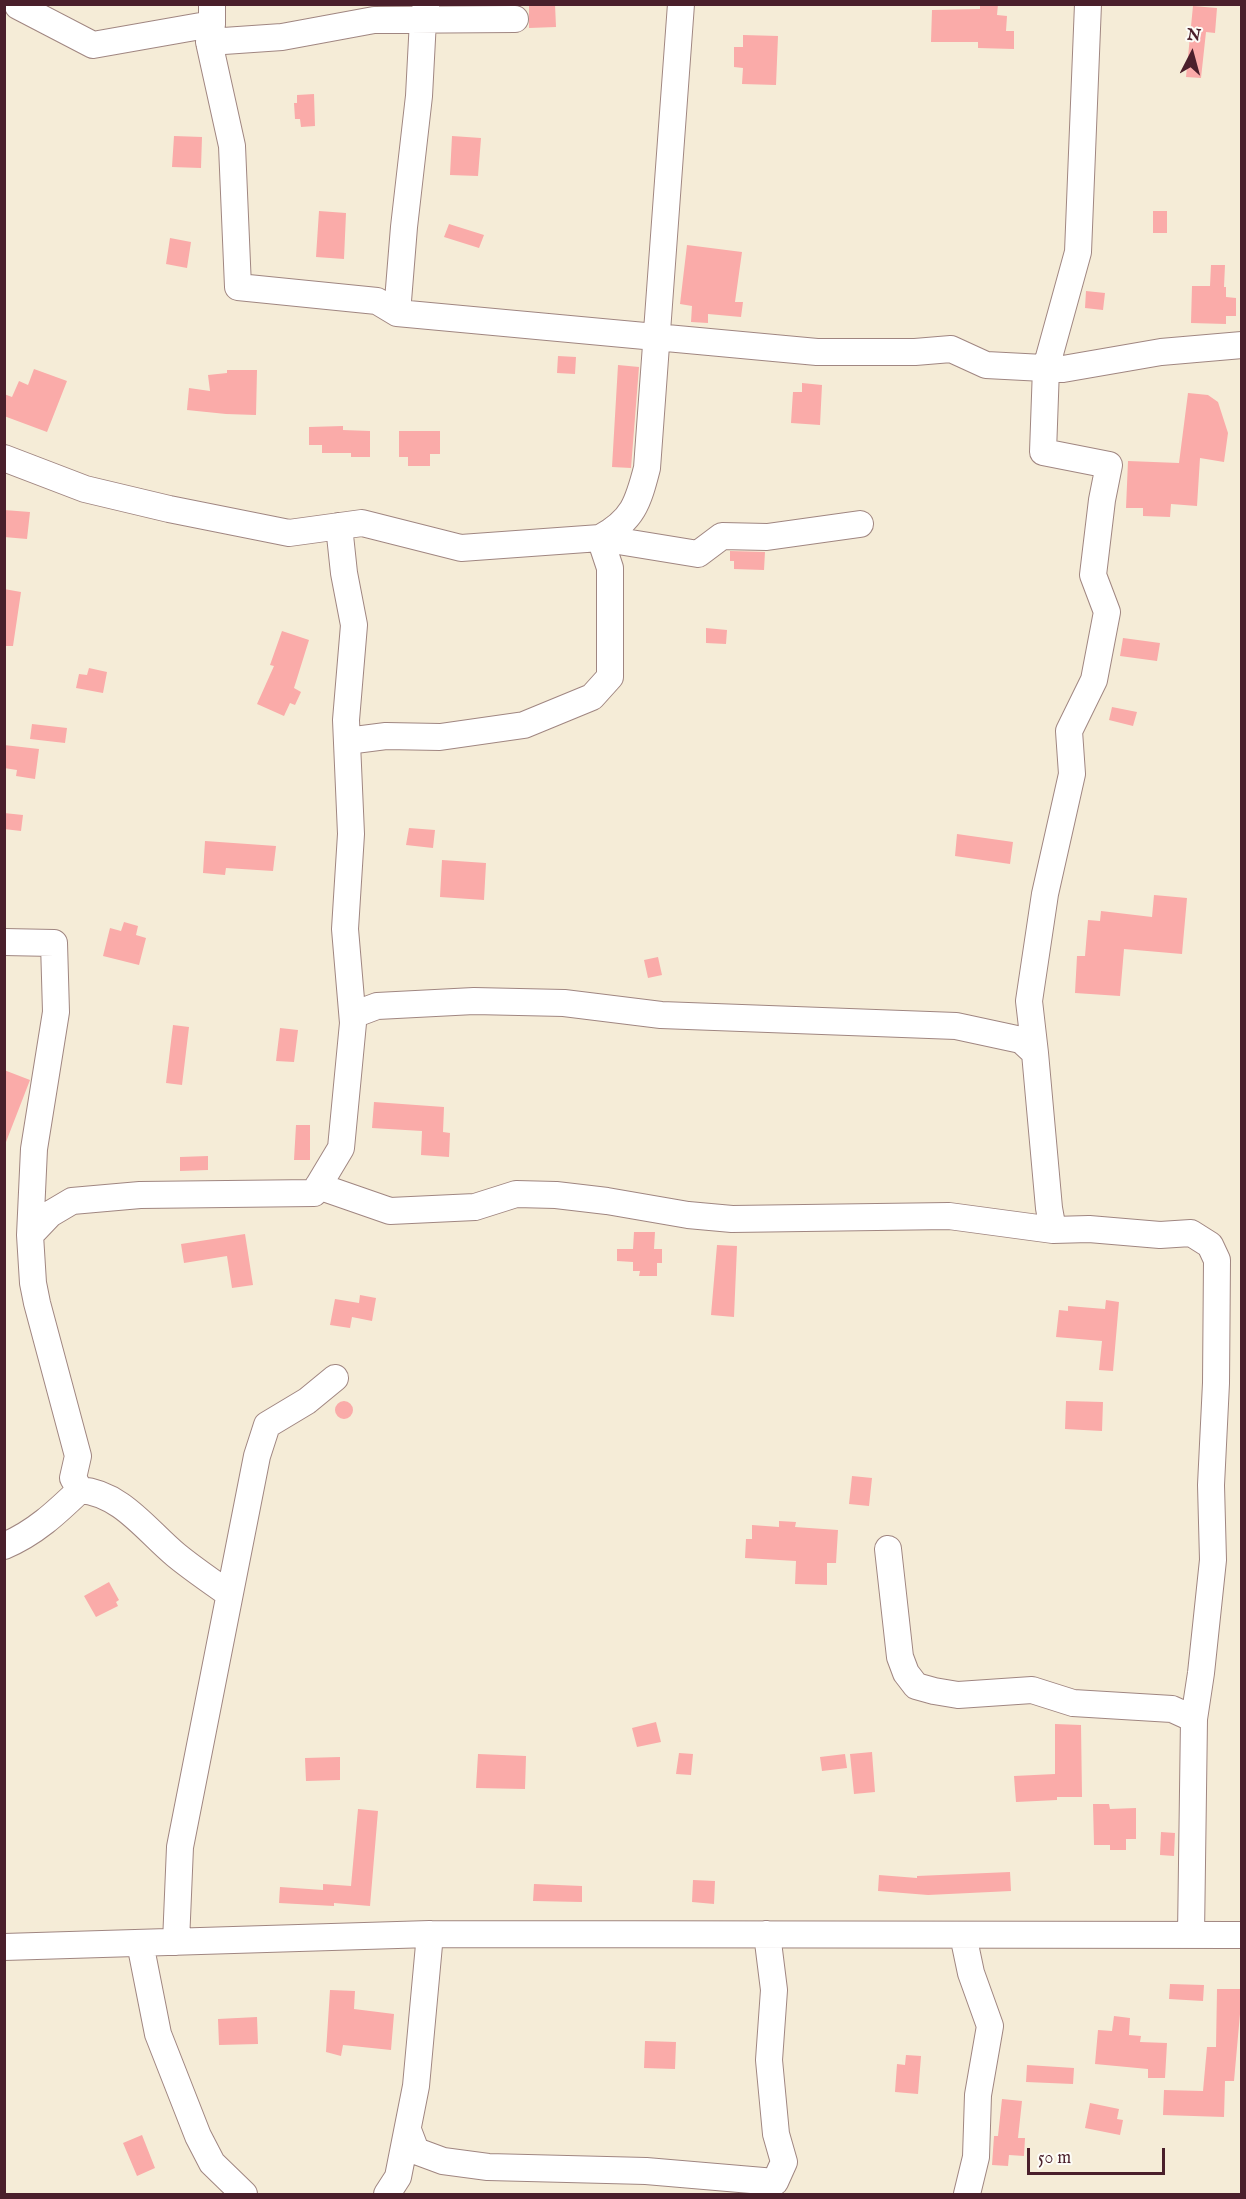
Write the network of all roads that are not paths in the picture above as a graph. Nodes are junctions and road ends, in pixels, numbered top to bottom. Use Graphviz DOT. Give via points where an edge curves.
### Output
graph roads {
  1 [pos="681,4"];
  2 [pos="1088,4"];
  3 [pos="13,6"];
  4 [pos="425,12"];
  5 [pos="515,19"];
  6 [pos="211,24"];
  7 [pos="397,313"];
  8 [pos="655,338"];
  9 [pos="1242,345"];
  10 [pos="1046,368"];
  11 [pos="4,458"];
  12 [pos="860,524"];
  13 [pos="339,526"];
  14 [pos="600,538"];
  15 [pos="347,741"];
  16 [pos="4,942"];
  17 [pos="353,1015"];
  18 [pos="1035,1053"];
  19 [pos="318,1186"];
  20 [pos="1053,1230"];
  21 [pos="30,1235"];
  22 [pos="335,1378"];
  23 [pos="80,1490"];
  24 [pos="4,1546"];
  25 [pos="888,1549"];
  26 [pos="229,1594"];
  27 [pos="1194,1719"];
  28 [pos="430,1934"];
  29 [pos="766,1934"];
  30 [pos="963,1935"];
  31 [pos="1191,1935"];
  32 [pos="1242,1935"];
  33 [pos="176,1942"];
  34 [pos="140,1943"];
  35 [pos="4,1947"];
  36 [pos="408,2130"];
  37 [pos="773,2188"];
  38 [pos="244,2194"];
  39 [pos="387,2194"];
  40 [pos="967,2194"];
  1 -- 8 [label="street"];
  2 -- 10 [label="street" via="1078,252"];
  3 -- 6 [label="street" via="93,45"];
  4 -- 5 [label="street"];
  4 -- 6 [label="street" via="282,37"];
  4 -- 7 [label="street"];
  6 -- 7 [label="street" via="232,146 238,287 377,302"];
  7 -- 8 [label="street"];
  8 -- 10 [label="street" via="817,352 951,350 986,365"];
  8 -- 14 [label="street" via="647,468 639,498 620,527"];
  9 -- 10 [label="street"];
  10 -- 18 [label="street" via="1043,452 1109,465 1093,575 1107,612 1094,680 1069,731 1072,774 1045,894 1029,1000"];
  11 -- 13 [label="street" via="85,489 169,509 289,533"];
  12 -- 14 [label="street" via="767,537 722,536 698,554"];
  13 -- 14 [label="street" via="362,523 461,548"];
  13 -- 15 [label="street" via="354,625"];
  14 -- 15 [label="street" via="610,568 609,677 592,697 524,725 440,737 386,736"];
  15 -- 17 [label="street" via="351,834 345,929"];
  16 -- 21 [label="street" via="54,943 56,1012 34,1149"];
  17 -- 18 [label="street" via="377,1006 474,1001 564,1003 661,1015 956,1026 1021,1040"];
  17 -- 19 [label="street" via="341,1148"];
  18 -- 20 [label="street"];
  19 -- 20 [label="street" via="390,1211 475,1207 516,1194 556,1195 732,1219 949,1216"];
  19 -- 21 [label="street" via="314,1193 140,1195 72,1201 50,1214"];
  20 -- 27 [label="street" via="1191,1233 1210,1245 1217,1260 1213,1560"];
  21 -- 23 [label="street" via="36,1303 78,1456 72,1478"];
  22 -- 26 [label="street" via="307,1401 267,1425"];
  23 -- 24 [label="street" via="49,1520"];
  23 -- 26 [label="street" via="96,1491 135,1516 175,1554"];
  25 -- 27 [label="street" via="900,1657 916,1686 958,1695 1032,1690 1073,1703 1172,1709"];
  26 -- 33 [label="street" via="180,1847"];
  27 -- 31 [label="street"];
  28 -- 29 [label="street"];
  28 -- 33 [label="street"];
  28 -- 36 [label="street" via="416,2086"];
  29 -- 30 [label="street"];
  29 -- 37 [label="street" via="774,1990 769,2060 776,2134 784,2162"];
  30 -- 31 [label="street"];
  30 -- 40 [label="street" via="971,1973 990,2026 978,2095 976,2157"];
  31 -- 32 [label="street"];
  33 -- 34 [label="street"];
  34 -- 35 [label="street"];
  34 -- 38 [label="street" via="158,2034 198,2136 212,2163"];
  36 -- 37 [label="street" via="416,2151 443,2161 488,2167 646,2171"];
  36 -- 39 [label="street" via="398,2177"];
}
